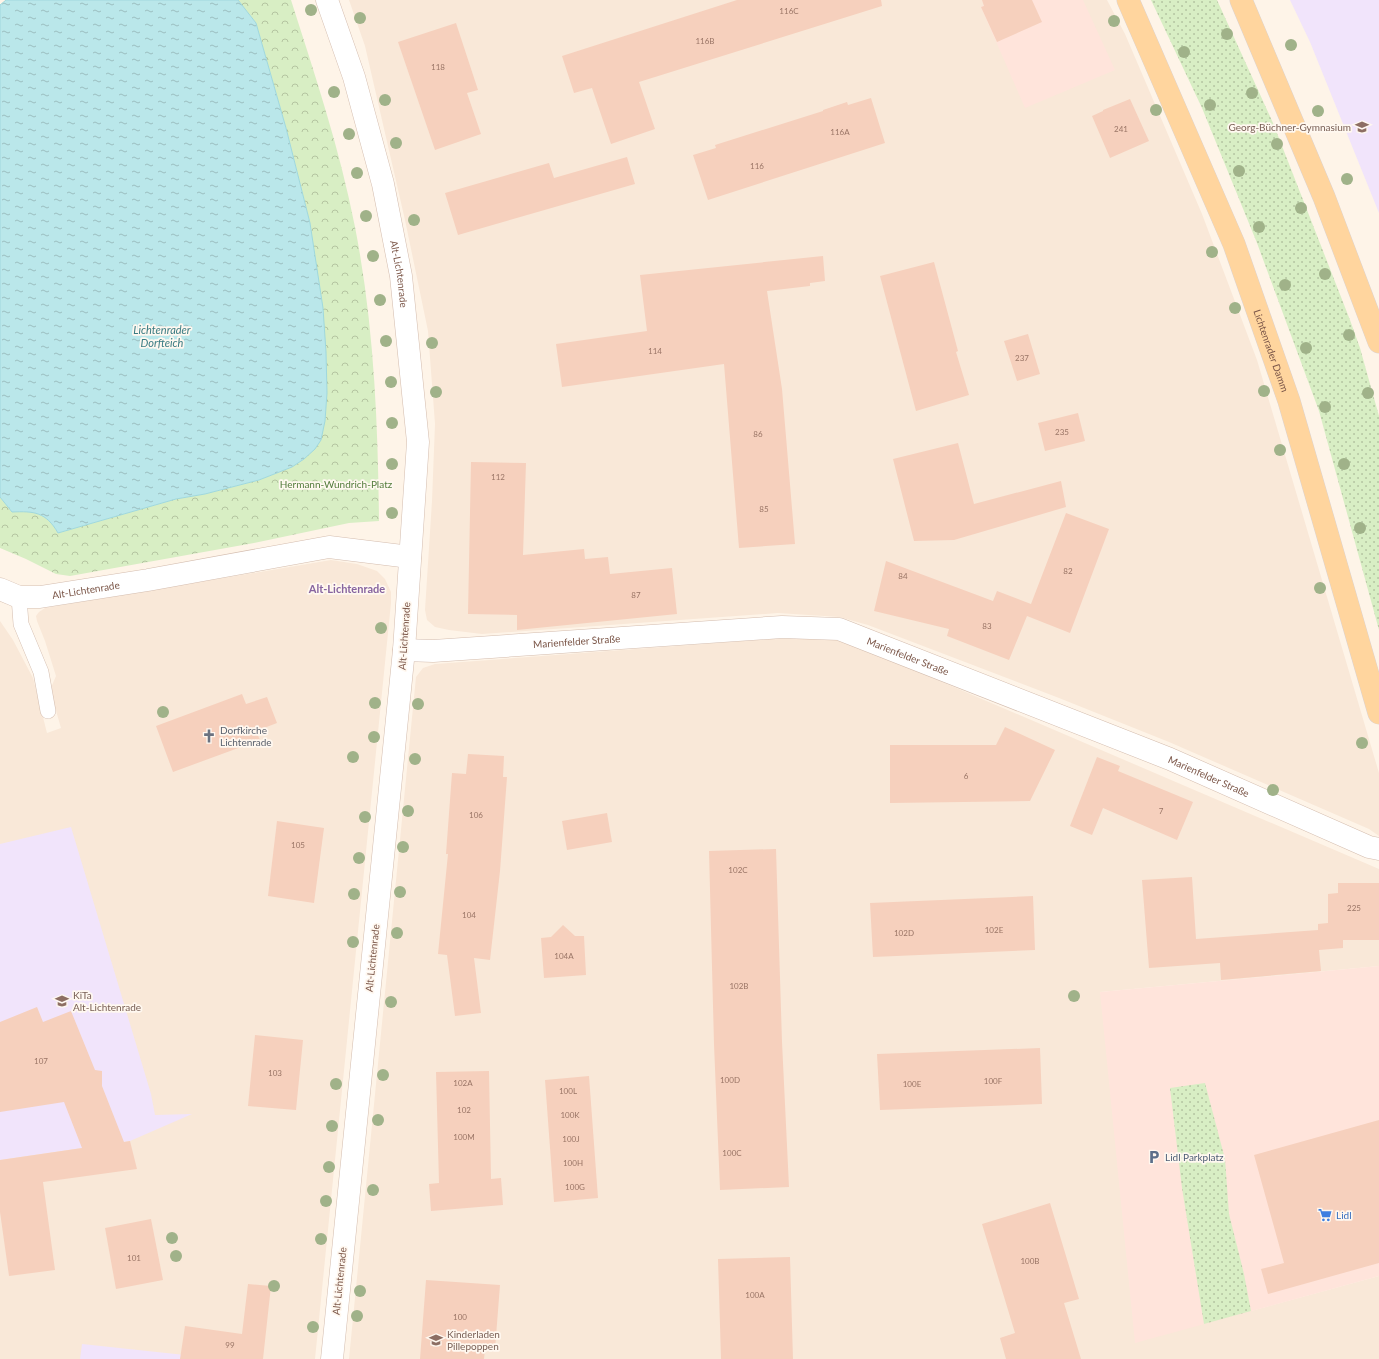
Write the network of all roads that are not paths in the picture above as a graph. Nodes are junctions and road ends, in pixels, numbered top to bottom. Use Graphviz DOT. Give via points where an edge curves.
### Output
graph roads {
  1 [pos="327,0"];
  2 [pos="1128,0"];
  3 [pos="1240,0"];
  4 [pos="1379,342"];
  5 [pos="410,557"];
  6 [pos="10,593"];
  7 [pos="404,650"];
  8 [pos="48,711"];
  9 [pos="1379,713"];
  10 [pos="1379,849"];
  11 [pos="332,1359"];
  1 -- 5 [label="street, Alt-Lichtenrade" via="354,77 384,184 401,276 418,442"];
  2 -- 9 [label="main road, Lichtenrader Damm" via="1239,259 1289,401"];
  3 -- 4 [label="main road" via="1324,197"];
  5 -- 6 [label="street, Alt-Lichtenrade" via="329,547 55,595 40,597"];
  5 -- 7 [label="street, Alt-Lichtenrade"];
  6 -- 8 [label="lane" via="41,672"];
  7 -- 10 [label="street, Marienfelder Straße" via="433,652 782,627 839,629 1170,759 1369,847"];
  7 -- 11 [label="street, Alt-Lichtenrade"];
}
